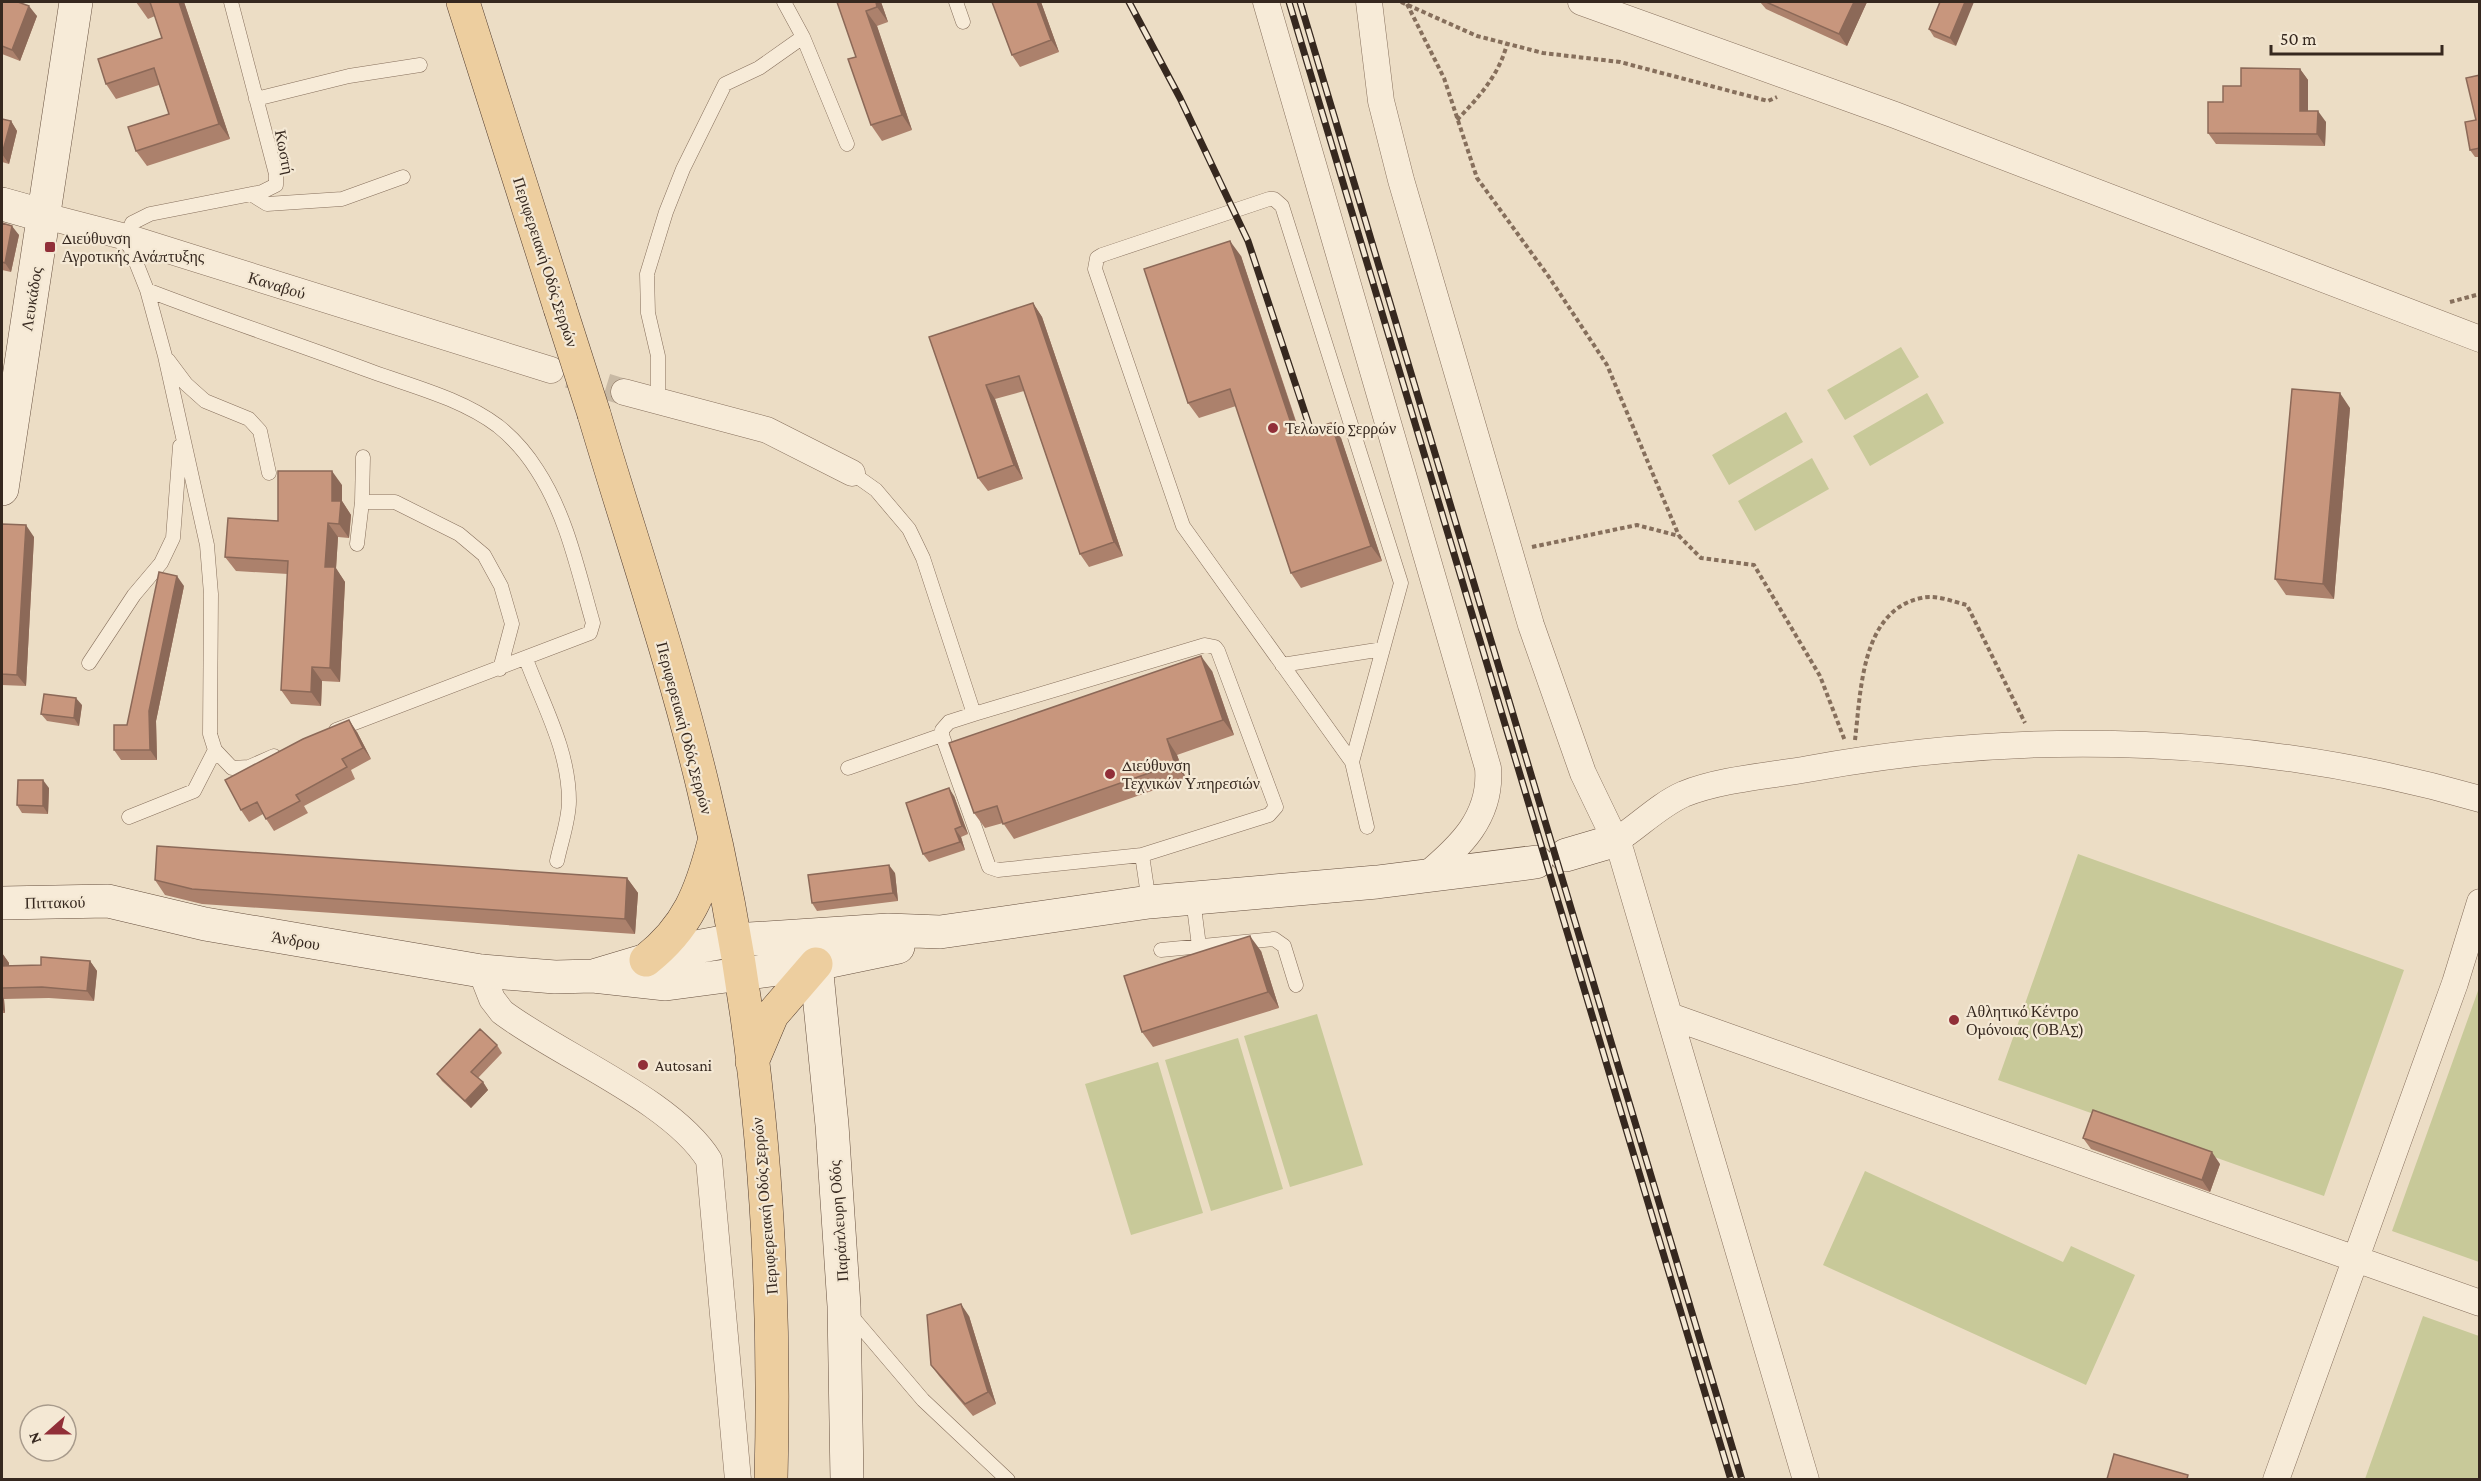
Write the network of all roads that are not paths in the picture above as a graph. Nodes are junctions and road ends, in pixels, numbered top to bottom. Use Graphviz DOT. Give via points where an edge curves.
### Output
graph roads {
  1 [pos="76,2"];
  2 [pos="231,2"];
  3 [pos="463,2"];
  4 [pos="784,2"];
  5 [pos="956,2"];
  6 [pos="1266,2"];
  7 [pos="1369,2"];
  8 [pos="1581,2"];
  9 [pos="963,22"];
  10 [pos="802,37"];
  11 [pos="420,65"];
  12 [pos="256,99"];
  13 [pos="847,144"];
  14 [pos="402,177"];
  15 [pos="251,194"];
  16 [pos="2,204"];
  17 [pos="45,216"];
  18 [pos="126,237"];
  19 [pos="147,290"];
  20 [pos="2480,339"];
  21 [pos="165,356"];
  22 [pos="551,370"];
  23 [pos="624,392"];
  24 [pos="658,401"];
  25 [pos="6,427"];
  26 [pos="181,432"];
  27 [pos="363,457"];
  28 [pos="269,473"];
  29 [pos="852,473"];
  30 [pos="2,489"];
  31 [pos="362,502"];
  32 [pos="357,544"];
  33 [pos="1383,649"];
  34 [pos="526,659"];
  35 [pos="89,663"];
  36 [pos="1282,665"];
  37 [pos="500,669"];
  38 [pos="974,714"];
  39 [pos="942,735"];
  40 [pos="321,736"];
  41 [pos="290,749"];
  42 [pos="215,750"];
  43 [pos="1352,762"];
  44 [pos="848,768"];
  45 [pos="2480,799"];
  46 [pos="129,818"];
  47 [pos="1367,827"];
  48 [pos="715,837"];
  49 [pos="1617,840"];
  50 [pos="1142,855"];
  51 [pos="557,861"];
  52 [pos="1425,876"];
  53 [pos="2,887"];
  54 [pos="1193,899"];
  55 [pos="108,901"];
  56 [pos="1149,902"];
  57 [pos="2480,902"];
  58 [pos="2,903"];
  59 [pos="940,932"];
  60 [pos="734,940"];
  61 [pos="1199,946"];
  62 [pos="1161,950"];
  63 [pos="646,960"];
  64 [pos="816,964"];
  65 [pos="481,972"];
  66 [pos="593,976"];
  67 [pos="740,976"];
  68 [pos="1296,985"];
  69 [pos="1670,1016"];
  70 [pos="752,1064"];
  71 [pos="2354,1258"];
  72 [pos="2480,1303"];
  73 [pos="844,1306"];
  74 [pos="738,1479"];
  75 [pos="771,1479"];
  76 [pos="847,1479"];
  77 [pos="1008,1479"];
  78 [pos="1806,1479"];
  79 [pos="2276,1479"];
  1 -- 17 [label="street, Λευκάδος"];
  2 -- 12 [label="lane, Κωστή"];
  3 -- 48 [label="main road, Περιφερειακή Οδός Σερρών, bridge" via="594,414 692,744"];
  4 -- 10 [label="lane"];
  5 -- 9 [label="lane"];
  6 -- 52 [label="street" via="1488,768 1490,789 1475,825"];
  7 -- 49 [label="street" via="1381,101 1401,180 1509,551 1583,773"];
  8 -- 20 [label="street"];
  10 -- 13 [label="lane"];
  10 -- 24 [label="lane" via="759,68 725,84 683,169 647,274 648,314 658,356"];
  11 -- 12 [label="lane" via="349,76"];
  12 -- 15 [label="lane, Κωστή" via="277,180 272,188"];
  14 -- 15 [label="lane" via="342,199 267,204"];
  15 -- 18 [label="lane, Κωστή" via="150,214 132,223"];
  16 -- 17 [label="street, Καναβού"];
  17 -- 18 [label="street, Καναβού"];
  17 -- 25 [label="street, Λευκάδος"];
  18 -- 19 [label="lane"];
  18 -- 22 [label="street, Καναβού"];
  19 -- 21 [label="lane"];
  19 -- 34 [label="lane" via="434,394 498,426 537,470 558,507 593,623 590,633"];
  21 -- 26 [label="lane"];
  21 -- 28 [label="lane" via="205,401 249,419 260,431"];
  23 -- 24 [label="street"];
  24 -- 29 [label="street" via="767,430"];
  25 -- 30 [label="street, Λευκάδος"];
  26 -- 35 [label="lane" via="173,538 161,563 134,595"];
  26 -- 42 [label="lane" via="207,545 211,594 210,734"];
  27 -- 31 [label="lane"];
  29 -- 38 [label="lane" via="876,490 909,529 923,558"];
  31 -- 32 [label="lane"];
  31 -- 37 [label="lane" via="395,502 459,534 484,555 501,586 512,624"];
  33 -- 36 [label="lane"];
  33 -- 36 [label="lane" via="1401,583 1282,206 1274,199 1102,255 1095,263 1183,526"];
  33 -- 43 [label="lane"];
  34 -- 37 [label="lane"];
  34 -- 51 [label="lane" via="554,726 569,801"];
  36 -- 43 [label="lane"];
  37 -- 40 [label="lane"];
  38 -- 39 [label="lane" via="949,722"];
  38 -- 50 [label="lane" via="1205,645 1215,647 1276,807 1269,814"];
  39 -- 44 [label="lane"];
  39 -- 50 [label="lane" via="987,863 993,869"];
  41 -- 42 [label="lane" via="249,767 232,768"];
  42 -- 46 [label="lane" via="194,791"];
  43 -- 47 [label="lane"];
  45 -- 49 [label="street" via="2391,777 2240,752 2139,743 2034,743 1853,761 1690,792 1667,803"];
  48 -- 60 [label="main road, Περιφερειακή Οδός Σερρών"];
  48 -- 63 [label="main road" via="707,869 685,921"];
  49 -- 52 [label="street" via="1551,859"];
  49 -- 69 [label="street"];
  50 -- 56 [label="lane"];
  52 -- 54 [label="street"];
  53 -- 55 [label="street, Άνδρου"];
  54 -- 56 [label="street"];
  54 -- 61 [label="lane"];
  55 -- 58 [label="street, Πιττακού"];
  55 -- 65 [label="street, Άνδρου" via="205,924"];
  56 -- 59 [label="street"];
  57 -- 71 [label="street" via="2455,983"];
  59 -- 60 [label="street" via="888,930"];
  59 -- 64 [label="street" via="890,950"];
  60 -- 63 [label="street"];
  60 -- 67 [label="main road, Περιφερειακή Οδός Σερρών"];
  61 -- 62 [label="lane"];
  61 -- 68 [label="lane" via="1274,939 1284,946"];
  63 -- 66 [label="street"];
  64 -- 67 [label="street"];
  64 -- 70 [label="main road" via="772,1015"];
  64 -- 73 [label="street, Παράπλευρη Οδός"];
  65 -- 66 [label="street, Άνδρου"];
  65 -- 74 [label="street" via="502,1012 659,1111 692,1138 709,1160"];
  66 -- 67 [label="street" via="666,984"];
  67 -- 70 [label="main road, Περιφερειακή Οδός Σερρών"];
  69 -- 71 [label="street"];
  69 -- 78 [label="street"];
  70 -- 75 [label="main road, Περιφερειακή Οδός Σερρών" via="771,1285"];
  71 -- 72 [label="street"];
  71 -- 79 [label="street"];
  73 -- 76 [label="street, Παράπλευρη Οδός"];
  73 -- 77 [label="lane" via="923,1400"];
}
